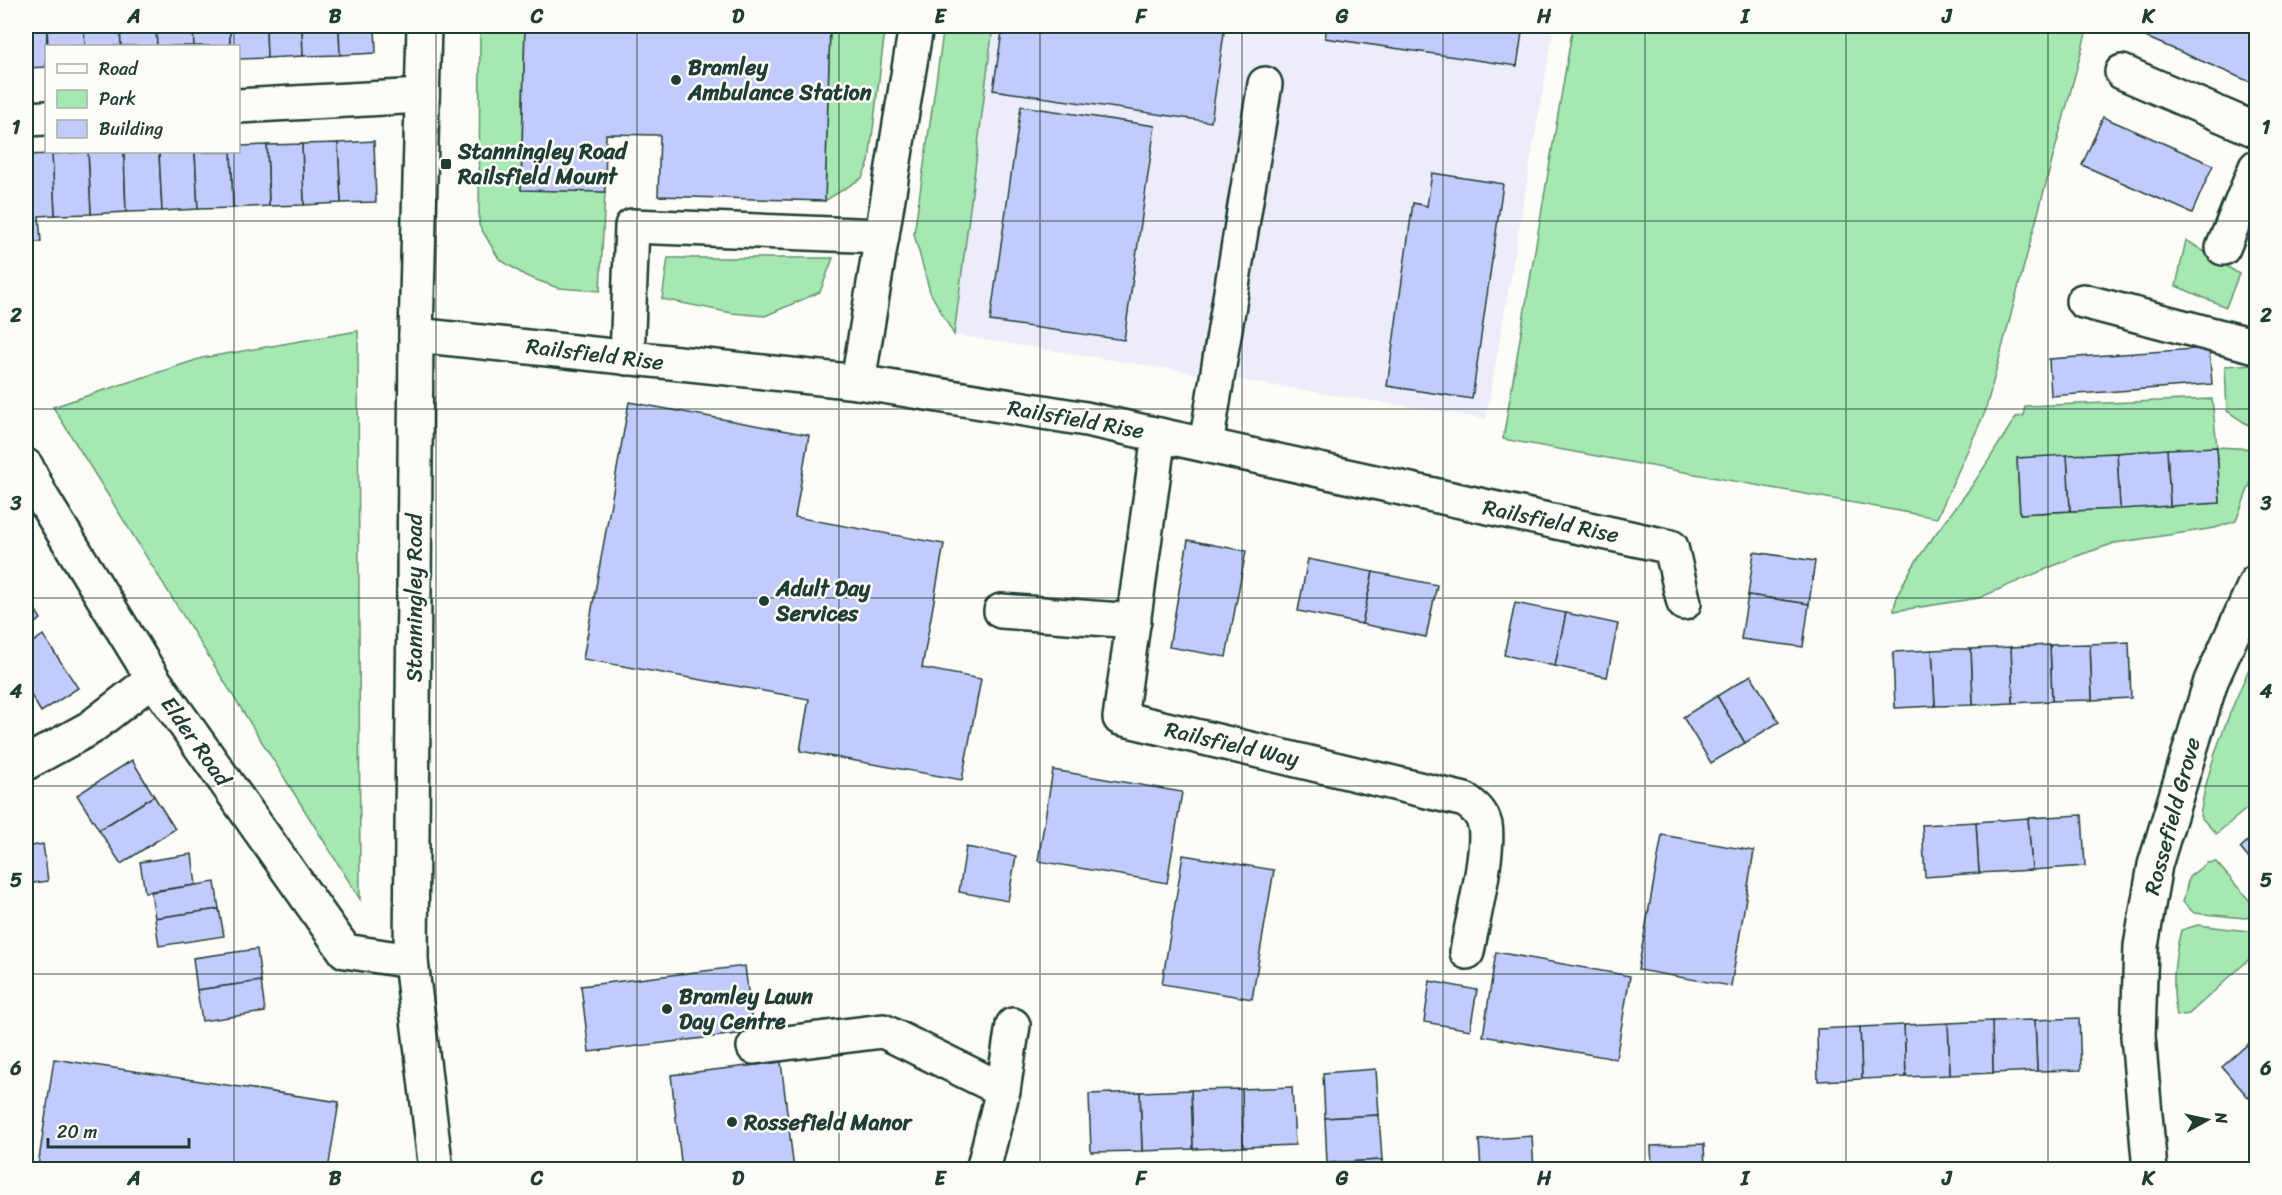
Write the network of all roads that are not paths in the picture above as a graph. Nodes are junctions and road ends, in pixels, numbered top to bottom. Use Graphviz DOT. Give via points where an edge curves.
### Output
graph roads {
  1 [pos="424,26"];
  2 [pos="916,26"];
  3 [pos="2122,72"];
  4 [pos="1265,84"];
  5 [pos="422,96"];
  6 [pos="240,106"];
  7 [pos="45,117"];
  8 [pos="26,119"];
  9 [pos="2256,130"];
  10 [pos="2256,167"];
  11 [pos="882,236"];
  12 [pos="2223,248"];
  13 [pos="2083,301"];
  14 [pos="416,335"];
  15 [pos="2256,346"];
  16 [pos="627,358"];
  17 [pos="858,382"];
  18 [pos="1159,435"];
  19 [pos="1206,444"];
  20 [pos="26,466"];
  21 [pos="2256,582"];
  22 [pos="1684,603"];
  23 [pos="1001,612"];
  24 [pos="1134,621"];
  25 [pos="153,679"];
  26 [pos="26,763"];
  27 [pos="1467,952"];
  28 [pos="411,961"];
  29 [pos="1013,1025"];
  30 [pos="754,1047"];
  31 [pos="1003,1090"];
  32 [pos="436,1170"];
  33 [pos="983,1170"];
  34 [pos="2150,1170"];
  1 -- 5 [label="street, Stanningley Road"];
  2 -- 11 [label="street"];
  3 -- 9 [label="street"];
  4 -- 19 [label="street"];
  5 -- 6 [label="street"];
  5 -- 14 [label="street, Stanningley Road"];
  7 -- 8 [label="street"];
  10 -- 12 [label="street"];
  11 -- 16 [label="street" via="632,226"];
  11 -- 17 [label="street"];
  13 -- 15 [label="street"];
  14 -- 16 [label="street, Railsfield Rise"];
  14 -- 28 [label="street, Stanningley Road"];
  16 -- 17 [label="street, Railsfield Rise"];
  17 -- 18 [label="street, Railsfield Rise" via="1086,419"];
  18 -- 19 [label="street, Railsfield Rise"];
  18 -- 24 [label="street, Railsfield Way"];
  19 -- 22 [label="street, Railsfield Rise" via="1671,547"];
  20 -- 25 [label="street, Elder Road" via="40,496"];
  21 -- 34 [label="street, Rossefield Grove" via="2211,681 2155,865 2141,946 2138,1036"];
  23 -- 24 [label="street"];
  24 -- 27 [label="street, Railsfield Way" via="1120,718 1465,800 1478,809 1485,824 1486,842"];
  25 -- 26 [label="street" via="90,728"];
  25 -- 28 [label="street, Elder Road" via="345,951"];
  28 -- 32 [label="street, Stanningley Road"];
  29 -- 31 [label="street"];
  30 -- 31 [label="street" via="883,1031"];
  31 -- 33 [label="street"];
}
